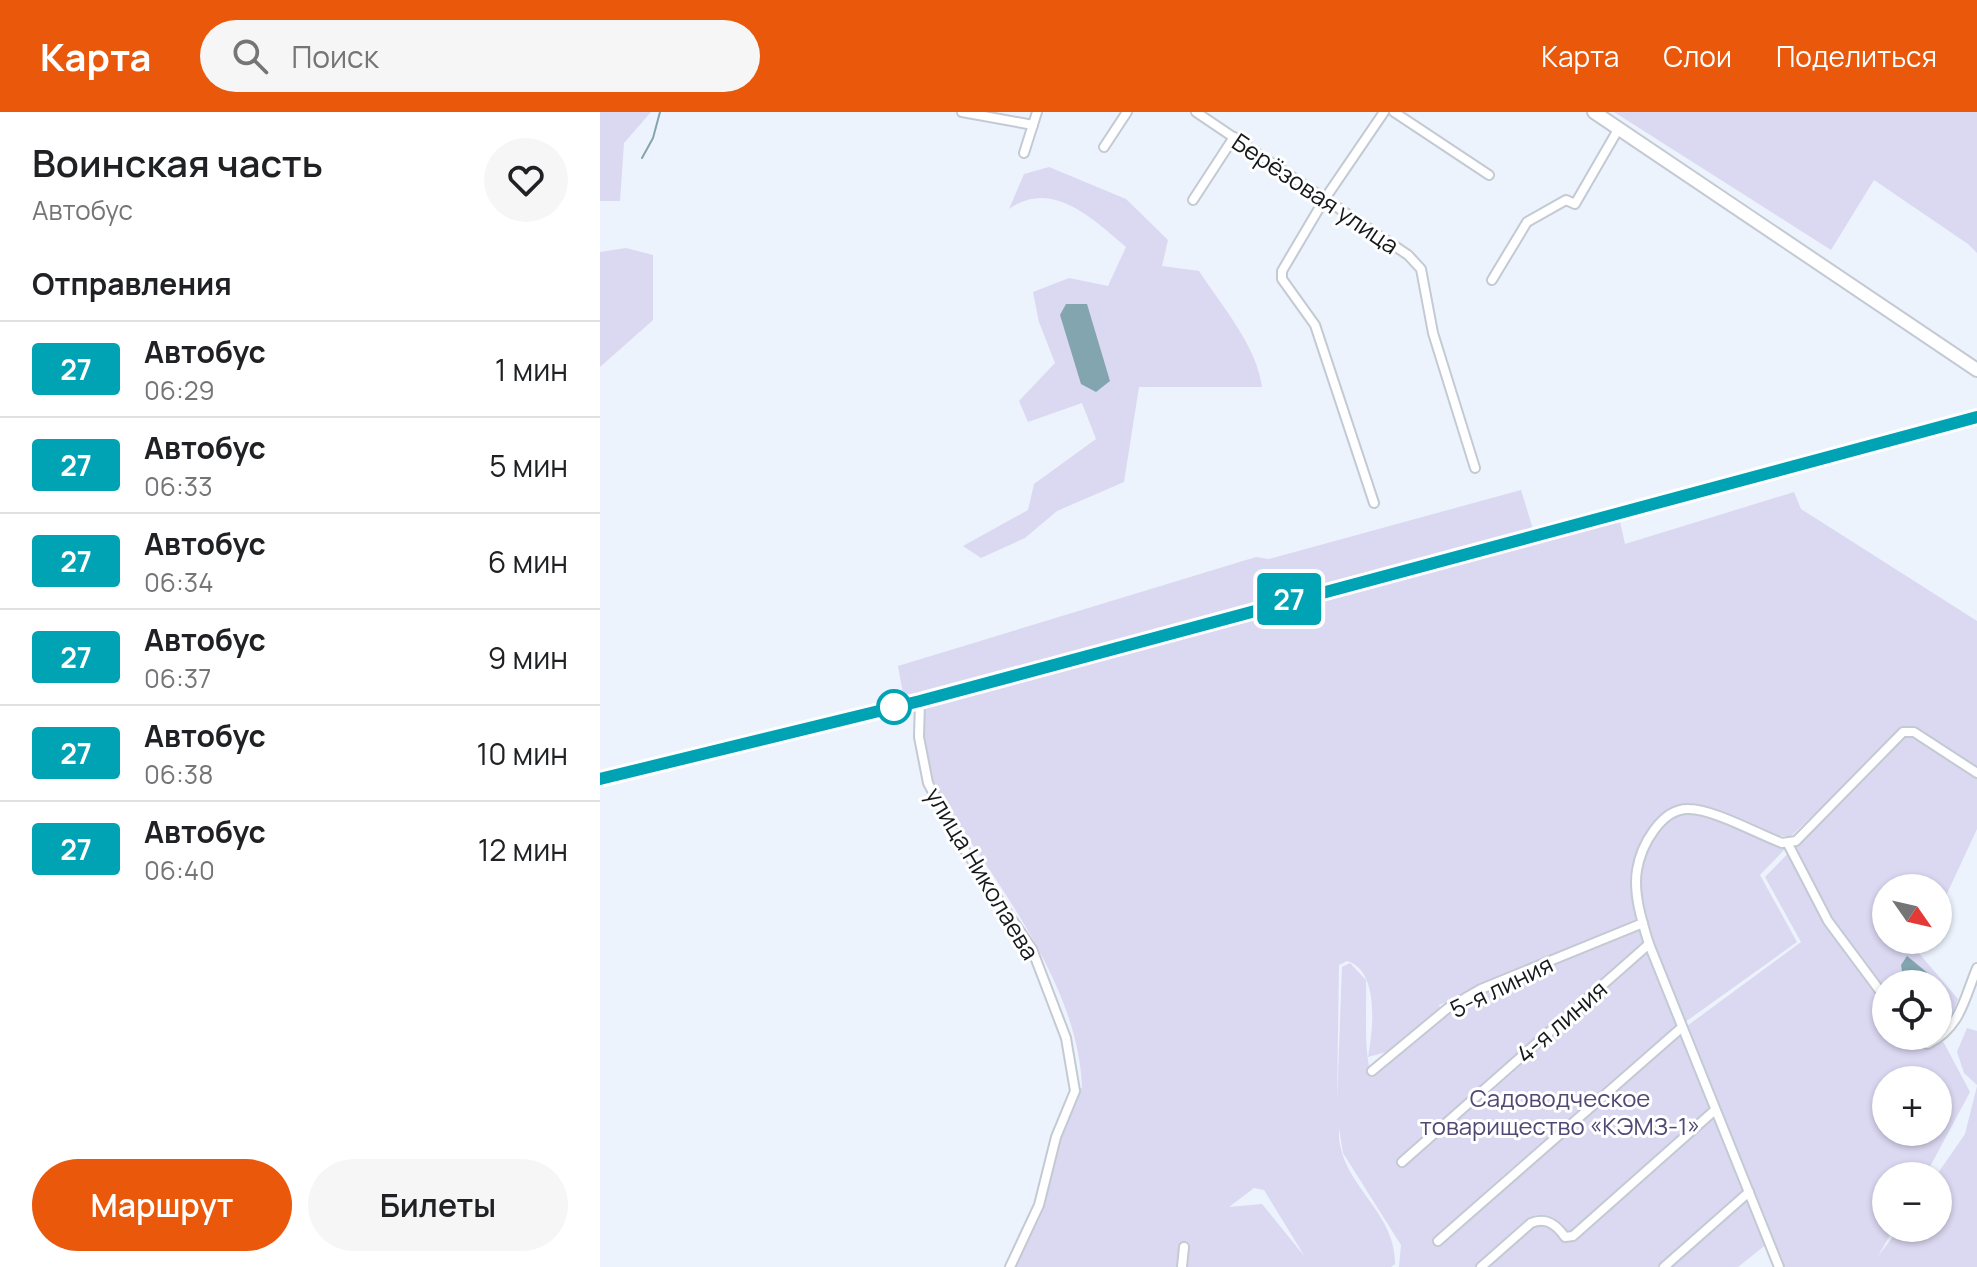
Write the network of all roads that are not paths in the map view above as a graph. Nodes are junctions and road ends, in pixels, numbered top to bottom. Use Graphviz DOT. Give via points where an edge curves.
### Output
graph roads {
  1 [pos="962,112"];
  2 [pos="1037,112"];
  3 [pos="1127,112"];
  4 [pos="1196,112"];
  5 [pos="1384,112"];
  6 [pos="1394,112"];
  7 [pos="1594,112"];
  8 [pos="1033,125"];
  9 [pos="1619,128"];
  10 [pos="1234,137"];
  11 [pos="1104,147"];
  12 [pos="1024,153"];
  13 [pos="1489,175"];
  14 [pos="1193,200"];
  15 [pos="1324,200"];
  16 [pos="1492,280"];
  17 [pos="1977,370"];
  18 [pos="1977,417"];
  19 [pos="1475,468"];
  20 [pos="1374,503"];
  21 [pos="920,701"];
  22 [pos="1977,773"];
  23 [pos="600,779"];
  24 [pos="1788,844"];
  25 [pos="1643,923"];
  26 [pos="1649,944"];
  27 [pos="1977,968"];
  28 [pos="1872,980"];
  29 [pos="1952,1025"];
  30 [pos="1680,1029"];
  31 [pos="1372,1071"];
  32 [pos="1715,1110"];
  33 [pos="1402,1162"];
  34 [pos="1749,1192"];
  35 [pos="1438,1241"];
  36 [pos="1184,1247"];
  37 [pos="1010,1267"];
  38 [pos="1182,1267"];
  39 [pos="1481,1267"];
  40 [pos="1664,1267"];
  41 [pos="1779,1267"];
  1 -- 8 [label="street"];
  2 -- 8 [label="street"];
  3 -- 11 [label="street"];
  4 -- 10 [label="street, Берёзовая улица"];
  5 -- 15 [label="street"];
  6 -- 13 [label="street"];
  7 -- 9 [label="main road"];
  8 -- 12 [label="street"];
  9 -- 16 [label="street" via="1575,204 1566,200 1527,222"];
  9 -- 17 [label="main road"];
  10 -- 14 [label="street"];
  10 -- 15 [label="street, Берёзовая улица"];
  15 -- 19 [label="street, Берёзовая улица" via="1421,269 1433,333"];
  15 -- 20 [label="street" via="1282,279 1315,325"];
  18 -- 21 [label="main road"];
  21 -- 23 [label="main road"];
  21 -- 37 [label="street, улица Николаева" via="919,737 928,783 956,837 1032,949 1066,1038 1075,1091 1056,1137 1039,1205"];
  22 -- 24 [label="street" via="1914,732 1903,732"];
  24 -- 25 [label="street" via="1698,810 1665,815 1637,869"];
  24 -- 28 [label="street" via="1828,921"];
  25 -- 26 [label="street"];
  25 -- 31 [label="street, 5-я линия" via="1481,989 1448,1008"];
  26 -- 30 [label="street"];
  26 -- 33 [label="street, 4-я линия"];
  27 -- 29 [label="street"];
  30 -- 32 [label="street"];
  30 -- 35 [label="street"];
  32 -- 34 [label="street"];
  32 -- 39 [label="street" via="1573,1236 1565,1237 1540,1219"];
  34 -- 40 [label="street"];
  34 -- 41 [label="street"];
  36 -- 38 [label="street"];
}
